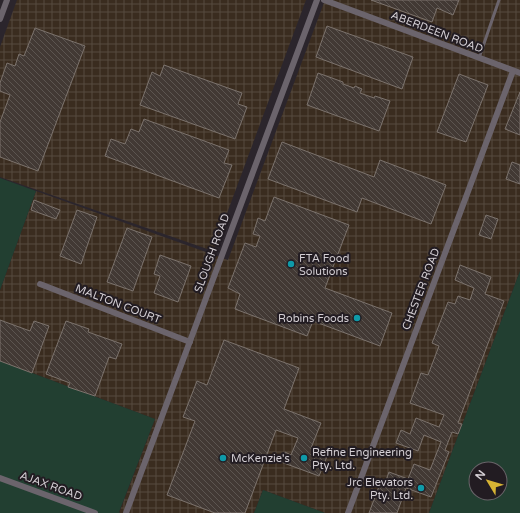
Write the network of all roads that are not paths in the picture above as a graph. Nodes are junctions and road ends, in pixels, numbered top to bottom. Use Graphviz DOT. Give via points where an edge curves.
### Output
graph roads {
  1 [pos="7,0"];
  2 [pos="317,0"];
  3 [pos="324,0"];
  4 [pos="499,0"];
  5 [pos="0,19"];
  6 [pos="479,58"];
  7 [pos="518,73"];
  8 [pos="40,284"];
  9 [pos="190,342"];
  10 [pos="0,478"];
  11 [pos="95,513"];
  12 [pos="126,513"];
  13 [pos="348,513"];
  1 -- 5 [label="street"];
  2 -- 9 [label="street, SLOUGH ROAD"];
  3 -- 6 [label="street, ABERDEEN ROAD"];
  4 -- 6 [label="lane"];
  6 -- 7 [label="street, ABERDEEN ROAD"];
  7 -- 13 [label="street, CHESTER ROAD"];
  8 -- 9 [label="street, MALTON COURT"];
  9 -- 12 [label="street, SLOUGH ROAD"];
  10 -- 11 [label="street, AJAX ROAD"];
}
